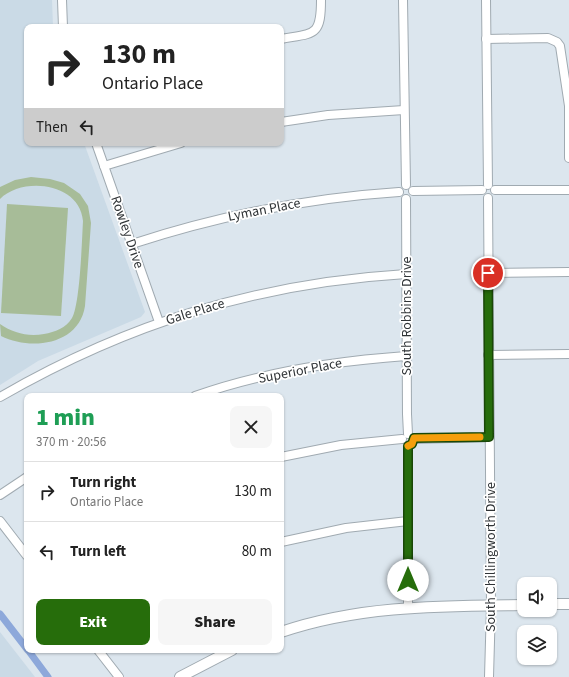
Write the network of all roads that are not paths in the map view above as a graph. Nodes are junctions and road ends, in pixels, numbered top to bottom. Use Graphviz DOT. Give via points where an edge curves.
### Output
graph roads {
  1 [pos="62,0"];
  2 [pos="321,0"];
  3 [pos="403,0"];
  4 [pos="486,0"];
  5 [pos="63,24"];
  6 [pos="284,38"];
  7 [pos="486,39"];
  8 [pos="404,110"];
  9 [pos="284,122"];
  10 [pos="97,146"];
  11 [pos="171,146"];
  12 [pos="569,158"];
  13 [pos="104,166"];
  14 [pos="406,186"];
  15 [pos="485,188"];
  16 [pos="495,190"];
  17 [pos="569,190"];
  18 [pos="413,191"];
  19 [pos="399,192"];
  20 [pos="488,198"];
  21 [pos="406,199"];
  22 [pos="132,244"];
  23 [pos="569,272"];
  24 [pos="488,273"];
  25 [pos="406,274"];
  26 [pos="159,322"];
  27 [pos="569,354"];
  28 [pos="488,355"];
  29 [pos="406,356"];
  30 [pos="206,393"];
  31 [pos="0,397"];
  32 [pos="489,437"];
  33 [pos="408,439"];
  34 [pos="284,456"];
  35 [pos="24,479"];
  36 [pos="0,495"];
  37 [pos="0,521"];
  38 [pos="408,521"];
  39 [pos="284,541"];
  40 [pos="24,552"];
  41 [pos="557,604"];
  42 [pos="569,604"];
  43 [pos="490,605"];
  44 [pos="517,605"];
  45 [pos="408,607"];
  46 [pos="284,631"];
  47 [pos="100,653"];
  48 [pos="226,653"];
  49 [pos="119,677"];
  50 [pos="180,677"];
  51 [pos="489,677"];
  1 -- 5 [label="street"];
  2 -- 6 [label="street" via="320,23 315,31"];
  3 -- 8 [label="street"];
  4 -- 7 [label="street"];
  7 -- 12 [label="street" via="548,38 560,46 568,106"];
  7 -- 15 [label="street"];
  8 -- 9 [label="street" via="328,115"];
  8 -- 14 [label="street"];
  10 -- 13 [label="street, Rowley Drive"];
  11 -- 13 [label="street"];
  13 -- 22 [label="street, Rowley Drive"];
  14 -- 18 [label="street"];
  14 -- 19 [label="street" via="401,187"];
  15 -- 16 [label="street" via="493,186"];
  15 -- 18 [label="street"];
  15 -- 20 [label="street" via="483,195"];
  16 -- 17 [label="street"];
  16 -- 20 [label="street" via="493,196"];
  18 -- 21 [label="street" via="412,196"];
  19 -- 21 [label="street"];
  19 -- 22 [label="street, Lyman Place" via="326,198 249,211 174,230"];
  20 -- 24 [label="street, South Chillingworth Drive"];
  21 -- 25 [label="street, South Robbins Drive"];
  22 -- 26 [label="street, Rowley Drive"];
  23 -- 24 [label="street"];
  24 -- 28 [label="street, South Chillingworth Drive"];
  25 -- 26 [label="street, Gale Place" via="297,286 215,304"];
  25 -- 29 [label="street, South Robbins Drive"];
  26 -- 31 [label="street, Gale Place" via="89,350"];
  27 -- 28 [label="street"];
  28 -- 32 [label="street, South Chillingworth Drive"];
  29 -- 30 [label="street, Superior Place" via="301,368"];
  29 -- 33 [label="street, South Robbins Drive"];
  32 -- 33 [label="street"];
  32 -- 43 [label="street, South Chillingworth Drive"];
  33 -- 34 [label="street" via="341,445"];
  33 -- 38 [label="street, South Robbins Drive"];
  35 -- 36 [label="street"];
  37 -- 40 [label="street"];
  38 -- 39 [label="street" via="346,528"];
  38 -- 45 [label="street, South Robbins Drive"];
  41 -- 42 [label="street"];
  43 -- 44 [label="street"];
  43 -- 45 [label="street"];
  43 -- 51 [label="street, South Chillingworth Drive"];
  45 -- 46 [label="street" via="351,614"];
  47 -- 49 [label="street"];
  48 -- 50 [label="street"];
}
